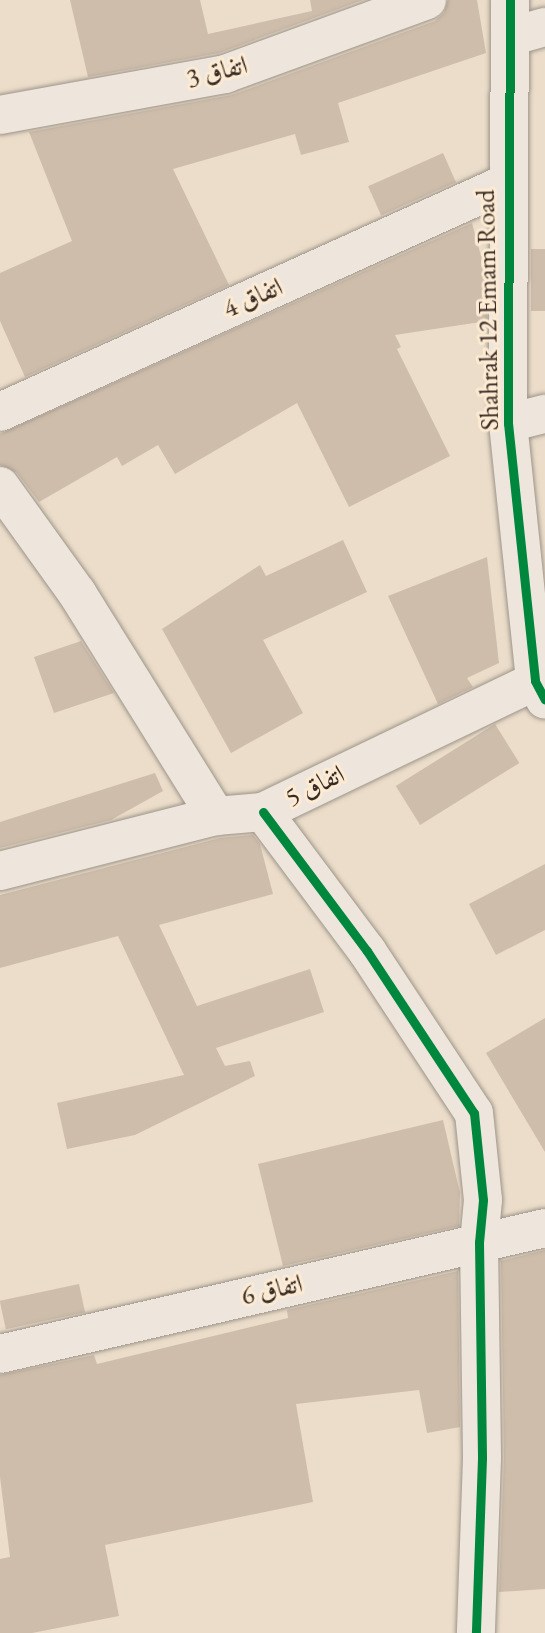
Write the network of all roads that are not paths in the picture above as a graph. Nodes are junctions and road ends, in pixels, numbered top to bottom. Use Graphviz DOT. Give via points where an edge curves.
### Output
graph roads {
  1 [pos="427,0"];
  2 [pos="523,21"];
  3 [pos="0,115"];
  4 [pos="507,183"];
  5 [pos="0,412"];
  6 [pos="545,414"];
  7 [pos="508,423"];
  8 [pos="0,486"];
  9 [pos="540,690"];
  10 [pos="263,811"];
  11 [pos="216,816"];
  12 [pos="0,871"];
  13 [pos="545,1228"];
  14 [pos="479,1242"];
  15 [pos="0,1354"];
  16 [pos="476,1633"];
  1 -- 3 [label="street, اتفاق 3" via="225,74"];
  2 -- 4 [label="street, Shahrak 12 Emam Road"];
  4 -- 5 [label="street, اتفاق 4"];
  4 -- 7 [label="street, Shahrak 12 Emam Road"];
  6 -- 7 [label="street"];
  7 -- 9 [label="street, Shahrak 12 Emam Road"];
  8 -- 11 [label="street" via="77,593"];
  9 -- 10 [label="street, اتفاق 5"];
  10 -- 11 [label="street, اتفاق 5"];
  10 -- 14 [label="street" via="367,951 474,1113 484,1200"];
  11 -- 12 [label="street, اتفاق 5"];
  13 -- 14 [label="street, اتفاق 6"];
  14 -- 15 [label="street, اتفاق 6"];
  14 -- 16 [label="street" via="482,1458"];
}
